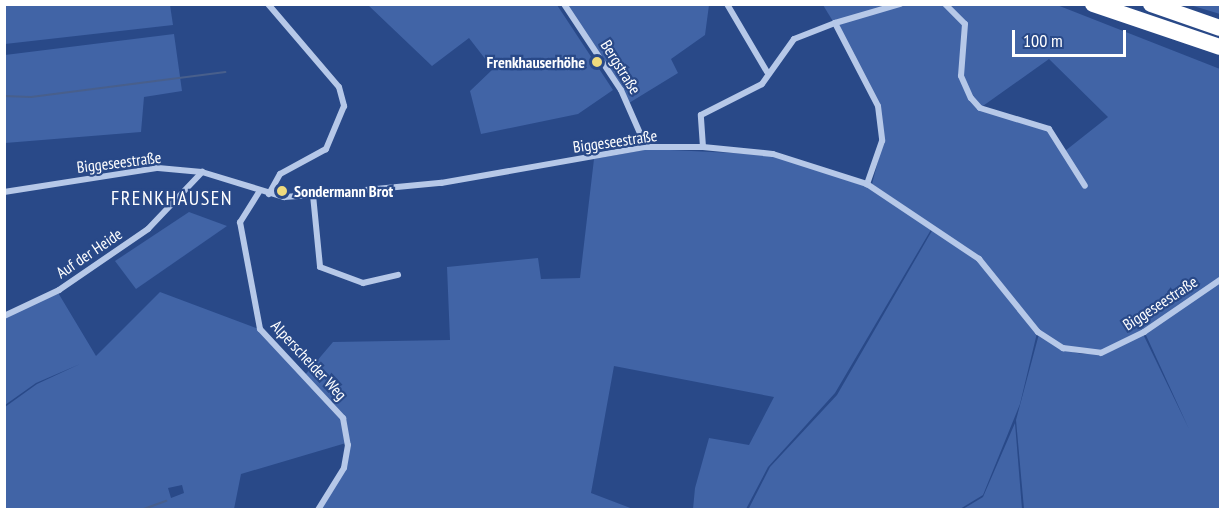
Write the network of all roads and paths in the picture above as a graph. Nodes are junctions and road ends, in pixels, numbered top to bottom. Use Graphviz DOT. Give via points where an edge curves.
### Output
graph roads {
  1 [pos="268,4"];
  2 [pos="564,4"];
  3 [pos="727,4"];
  4 [pos="900,4"];
  5 [pos="945,4"];
  6 [pos="1093,4"];
  7 [pos="1151,4"];
  8 [pos="835,23"];
  9 [pos="1221,28"];
  10 [pos="1176,30"];
  11 [pos="1221,47"];
  12 [pos="1221,57"];
  13 [pos="767,72"];
  14 [pos="646,147"];
  15 [pos="703,147"];
  16 [pos="202,172"];
  17 [pos="867,184"];
  18 [pos="1085,186"];
  19 [pos="4,192"];
  20 [pos="259,192"];
  21 [pos="268,194"];
  22 [pos="313,195"];
  23 [pos="398,275"];
  24 [pos="1221,280"];
  25 [pos="4,316"];
  26 [pos="318,510"];
  1 -- 21 [label="street" via="339,87 344,106 326,149 280,174"];
  2 -- 14 [label="street, Bergstraße" via="621,90"];
  3 -- 13 [label="street"];
  4 -- 8 [label="street"];
  5 -- 18 [label="street" via="965,24 961,76 971,98 980,108 1049,129"];
  6 -- 10 [label="highway"];
  7 -- 9 [label="highway"];
  8 -- 13 [label="street" via="794,39"];
  8 -- 17 [label="street" via="878,106 882,141"];
  10 -- 11 [label="highway"];
  10 -- 12 [label="highway"];
  13 -- 15 [label="street" via="762,84 701,115"];
  14 -- 15 [label="street, Biggeseestraße"];
  14 -- 22 [label="street, Biggeseestraße" via="441,183"];
  15 -- 17 [label="street, Biggeseestraße" via="773,154"];
  16 -- 19 [label="street, Biggeseestraße" via="158,168"];
  16 -- 20 [label="street, Biggeseestraße"];
  16 -- 25 [label="street, Auf der Heide" via="148,229 59,290"];
  17 -- 24 [label="street, Biggeseestraße" via="979,259 1038,332 1063,348 1101,353 1144,332"];
  20 -- 21 [label="street, Biggeseestraße"];
  20 -- 26 [label="street, Alperscheider Weg" via="240,222 260,329 330,399 346,436 344,468"];
  21 -- 22 [label="street, Biggeseestraße"];
  22 -- 23 [label="street" via="320,267 363,283"];
}
